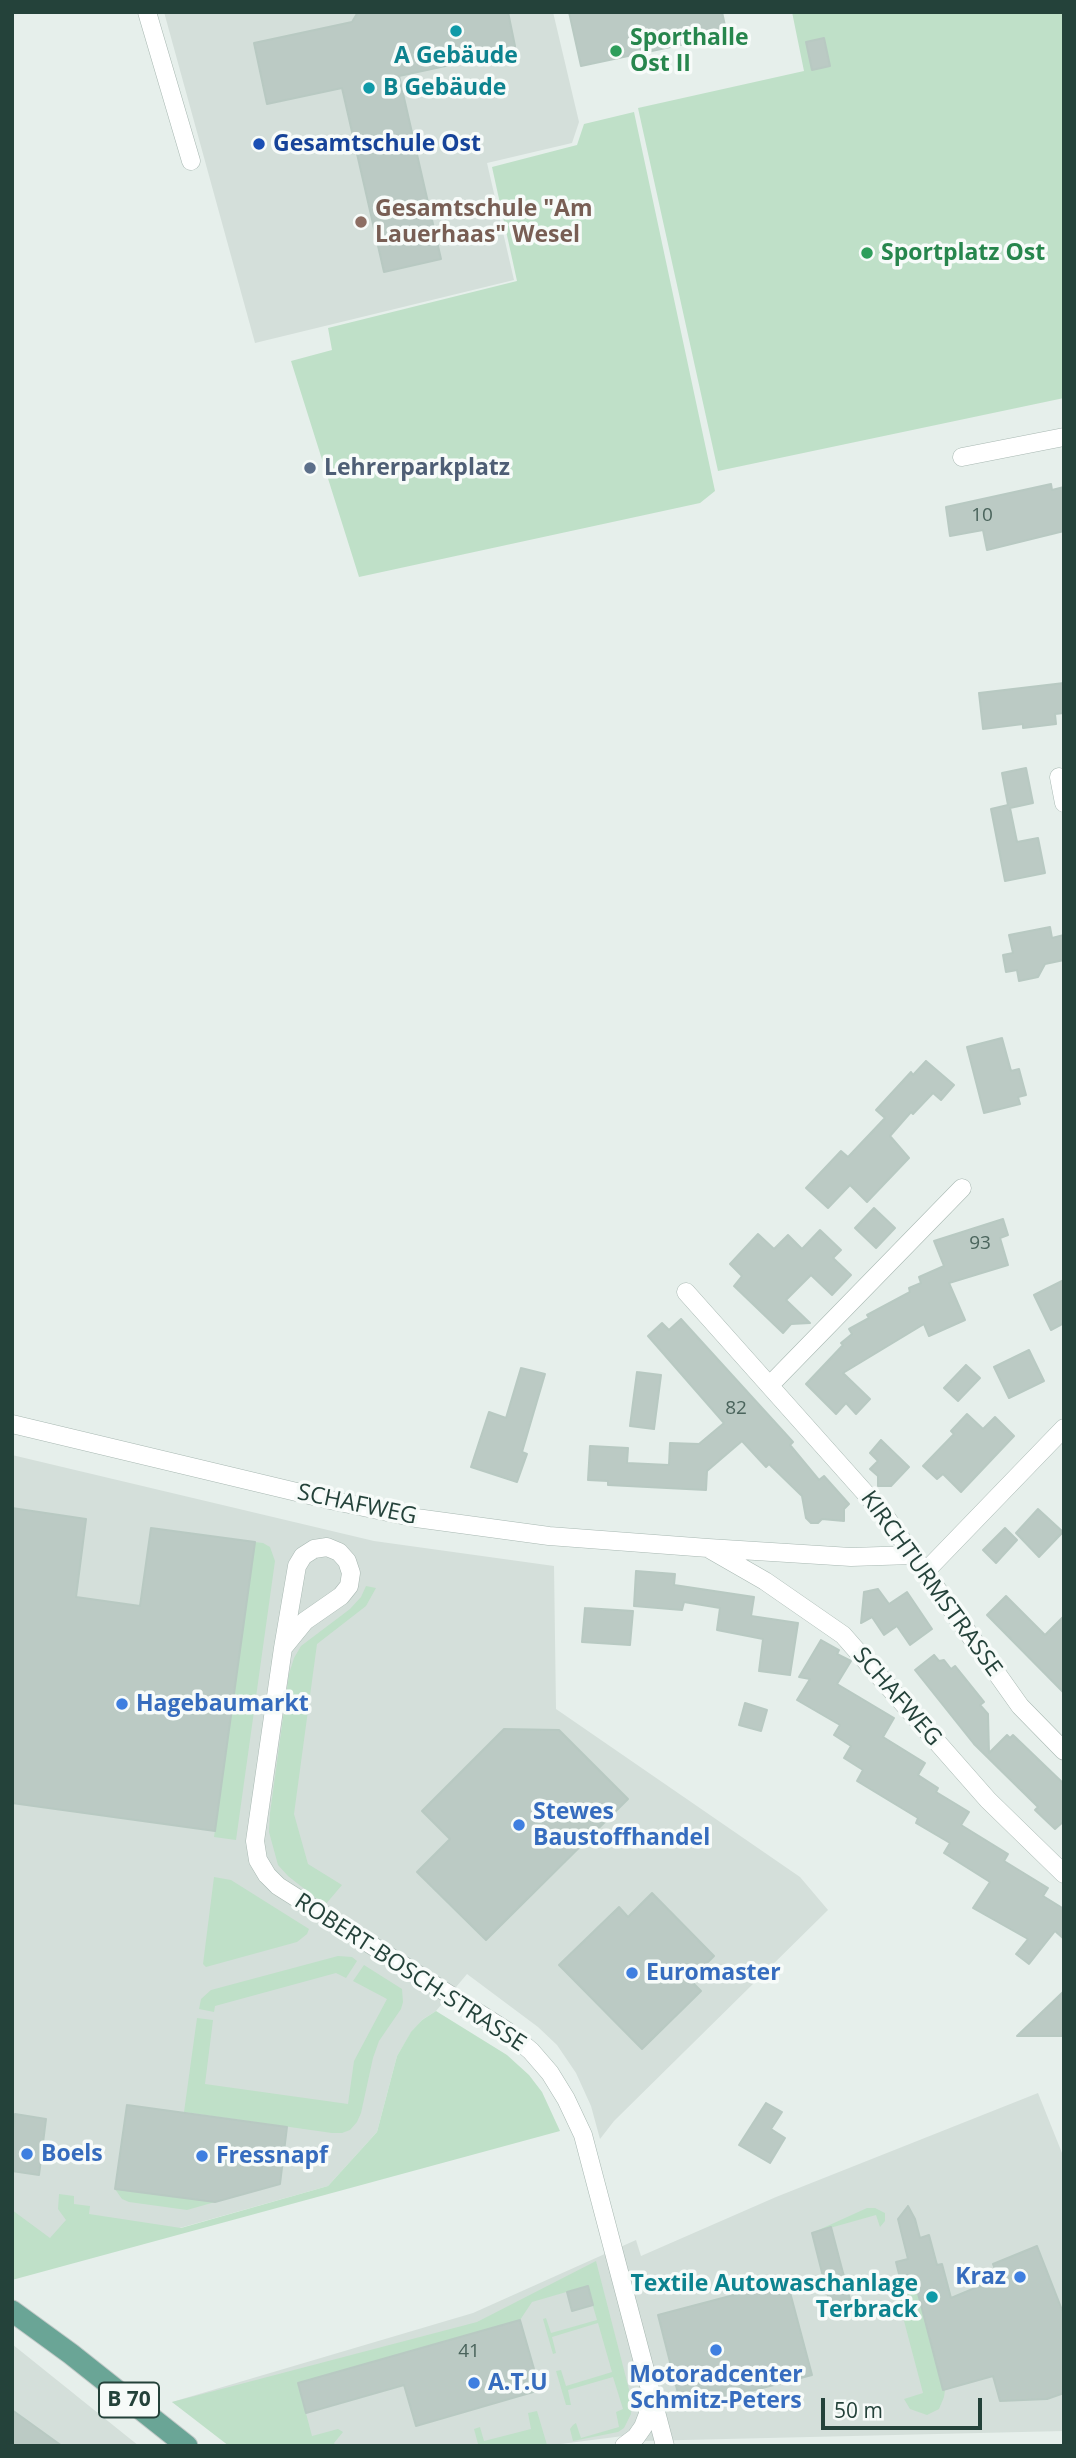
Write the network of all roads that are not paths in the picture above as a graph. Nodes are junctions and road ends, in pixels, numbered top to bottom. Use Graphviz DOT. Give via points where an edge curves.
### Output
graph roads {
  1 [pos="147,12"];
  2 [pos="191,161"];
  3 [pos="1064,437"];
  4 [pos="962,457"];
  5 [pos="1059,777"];
  6 [pos="1064,803"];
  7 [pos="962,1188"];
  8 [pos="686,1292"];
  9 [pos="770,1385"];
  10 [pos="12,1424"];
  11 [pos="1064,1428"];
  12 [pos="708,1548"];
  13 [pos="912,1555"];
  14 [pos="925,1572"];
  15 [pos="283,1648"];
  16 [pos="1064,1751"];
  17 [pos="1064,1874"];
  18 [pos="12,2311"];
  19 [pos="645,2374"];
  20 [pos="187,2446"];
  21 [pos="624,2446"];
  22 [pos="664,2446"];
  1 -- 2 [label="street"];
  3 -- 4 [label="street"];
  5 -- 6 [label="street"];
  7 -- 9 [label="street"];
  8 -- 9 [label="street, KIRCHTURMSTRASSE"];
  9 -- 13 [label="street, KIRCHTURMSTRASSE" via="883,1513"];
  10 -- 12 [label="street, SCHAFWEG" via="416,1518 550,1536"];
  11 -- 14 [label="street"];
  12 -- 13 [label="street, SCHAFWEG" via="851,1557"];
  12 -- 17 [label="street, SCHAFWEG" via="843,1635 988,1800"];
  13 -- 14 [label="street, KIRCHTURMSTRASSE"];
  14 -- 16 [label="street, KIRCHTURMSTRASSE" via="1020,1706"];
  15 -- 15 [label="street, ROBERT-BOSCH-STRASSE" via="305,1621 349,1586 351,1573 339,1552 327,1547 314,1549 297,1566"];
  15 -- 19 [label="street, ROBERT-BOSCH-STRASSE" via="255,1841 258,1860 278,1886 507,2031 550,2073 583,2135"];
  18 -- 20 [label="main road, B 70"];
  19 -- 21 [label="street, ROBERT-BOSCH-STRASSE" via="648,2414 636,2437"];
  19 -- 22 [label="street, ROBERT-BOSCH-STRASSE"];
}
